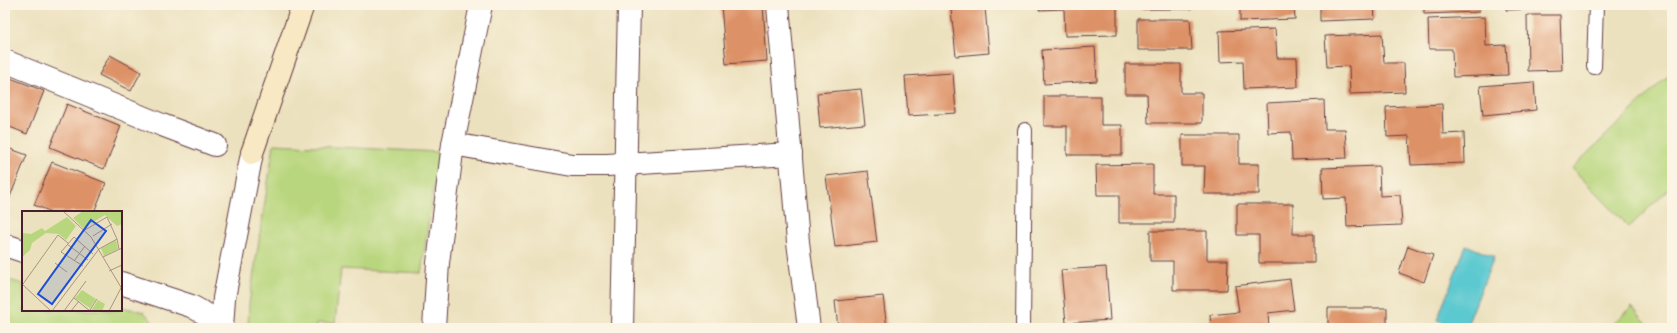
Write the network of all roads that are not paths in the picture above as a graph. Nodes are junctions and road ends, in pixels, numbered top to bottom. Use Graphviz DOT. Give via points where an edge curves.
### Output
graph roads {
  1 [pos="303,5"];
  2 [pos="481,5"];
  3 [pos="629,5"];
  4 [pos="778,5"];
  5 [pos="1596,5"];
  6 [pos="5,61"];
  7 [pos="1594,67"];
  8 [pos="1025,130"];
  9 [pos="453,144"];
  10 [pos="215,145"];
  11 [pos="790,154"];
  12 [pos="626,164"];
  13 [pos="5,246"];
  14 [pos="22,251"];
  15 [pos="122,283"];
  16 [pos="222,325"];
  17 [pos="434,328"];
  18 [pos="622,328"];
  19 [pos="809,328"];
  20 [pos="1023,328"];
  1 -- 16 [label="street" via="252,153 224,298"];
  2 -- 9 [label="street"];
  3 -- 12 [label="street"];
  4 -- 11 [label="street"];
  5 -- 7 [label="lane"];
  6 -- 10 [label="street"];
  8 -- 20 [label="lane"];
  9 -- 12 [label="street" via="572,165"];
  9 -- 17 [label="street" via="438,263"];
  11 -- 12 [label="street"];
  11 -- 19 [label="street"];
  12 -- 18 [label="street"];
  13 -- 14 [label="street"];
  15 -- 16 [label="street" via="191,306"];
}
